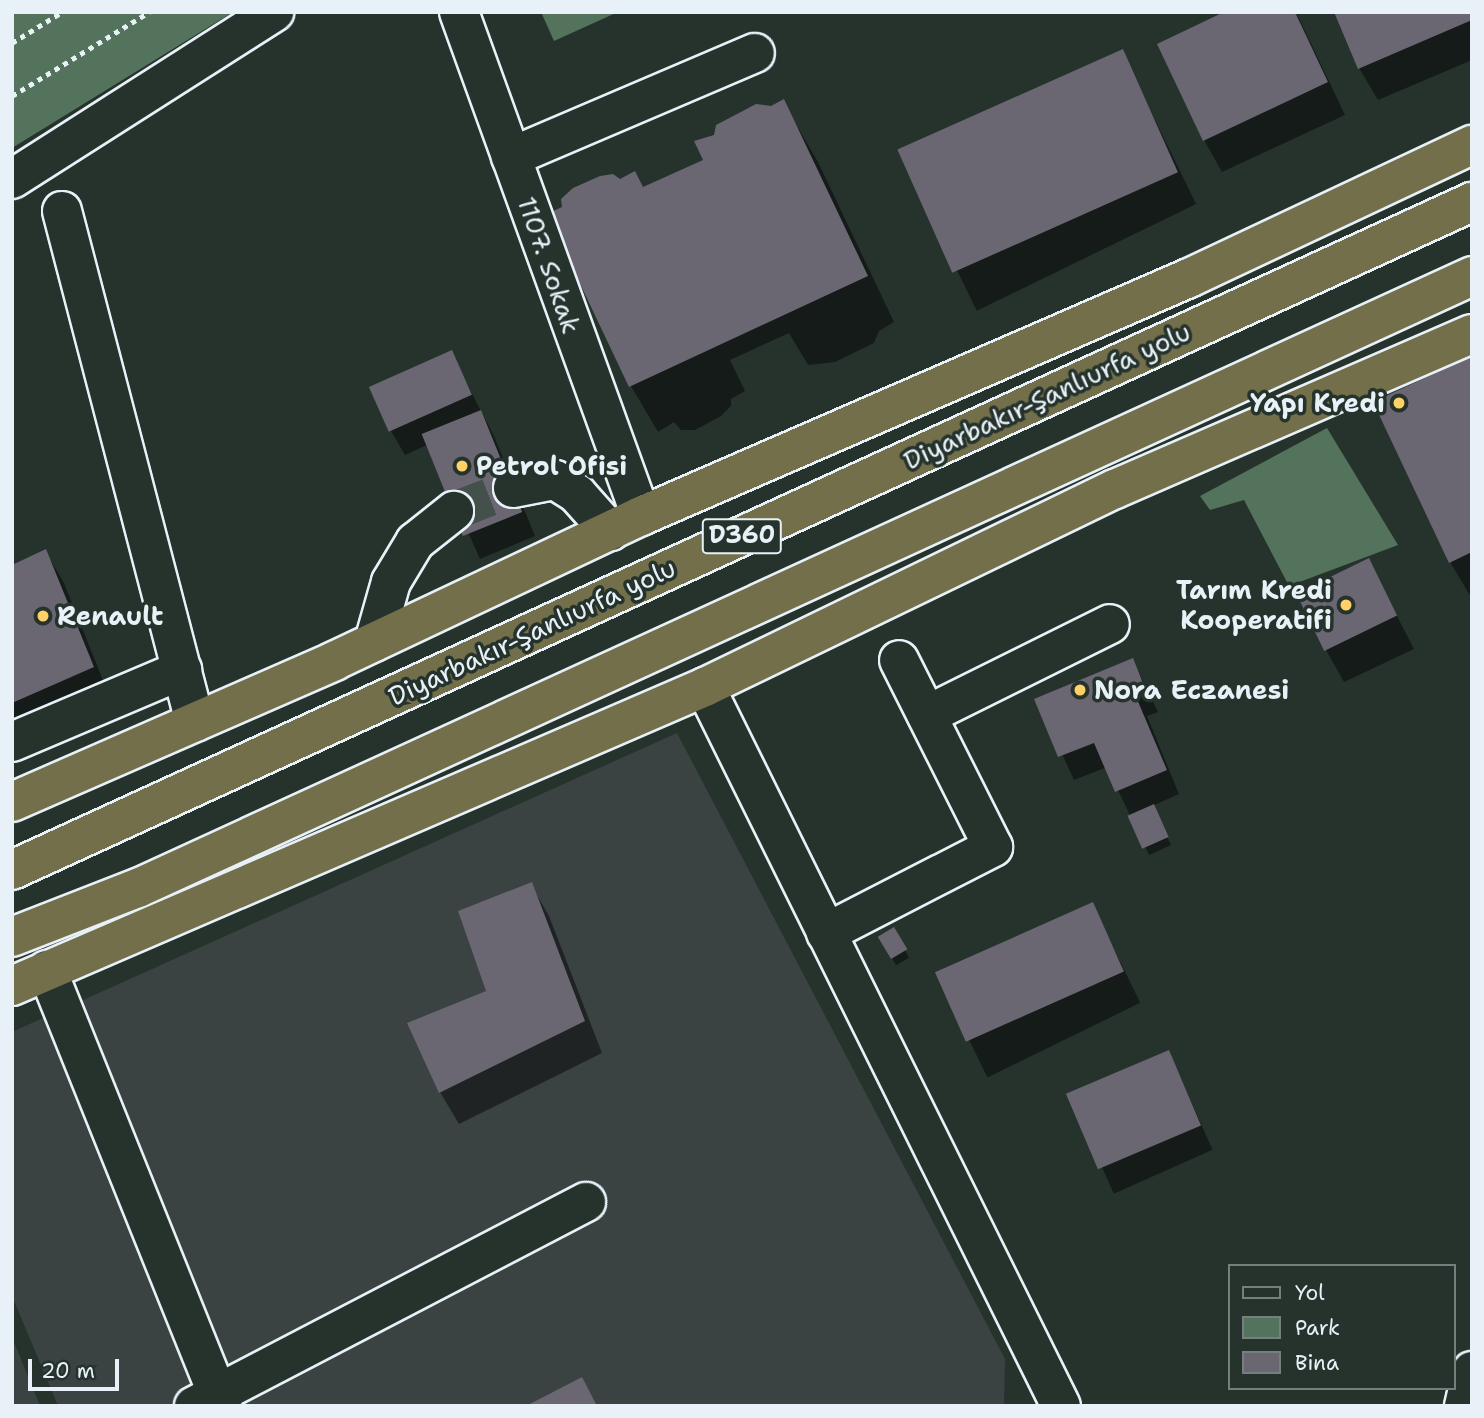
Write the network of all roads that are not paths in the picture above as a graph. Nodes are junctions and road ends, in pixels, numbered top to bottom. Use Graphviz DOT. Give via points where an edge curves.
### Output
graph roads {
  1 [pos="274,12"];
  2 [pos="459,12"];
  3 [pos="755,53"];
  4 [pos="1472,145"];
  5 [pos="511,157"];
  6 [pos="12,179"];
  7 [pos="1472,202"];
  8 [pos="62,211"];
  9 [pos="1472,276"];
  10 [pos="1472,334"];
  11 [pos="1082,380"];
  12 [pos="898,403"];
  13 [pos="513,488"];
  14 [pos="1115,489"];
  15 [pos="454,511"];
  16 [pos="625,524"];
  17 [pos="825,574"];
  18 [pos="1110,624"];
  19 [pos="374,642"];
  20 [pos="899,660"];
  21 [pos="182,670"];
  22 [pos="705,687"];
  23 [pos="927,715"];
  24 [pos="195,722"];
  25 [pos="12,742"];
  26 [pos="12,802"];
  27 [pos="12,870"];
  28 [pos="827,933"];
  29 [pos="12,937"];
  30 [pos="47,970"];
  31 [pos="12,986"];
  32 [pos="586,1202"];
  33 [pos="1472,1371"];
  34 [pos="211,1402"];
  35 [pos="1060,1406"];
  36 [pos="1464,1406"];
  1 -- 6 [label="street"];
  2 -- 5 [label="street, 1107. Sokak"];
  3 -- 5 [label="street"];
  4 -- 12 [label="highway" via="1189,278"];
  5 -- 16 [label="street, 1107. Sokak"];
  7 -- 11 [label="highway, Diyarbakır-Şanlıurfa yolu / D360"];
  8 -- 21 [label="street"];
  9 -- 17 [label="highway, D360"];
  10 -- 14 [label="highway"];
  11 -- 12 [label="highway"];
  11 -- 27 [label="highway, Diyarbakır-Şanlıurfa yolu / D360"];
  12 -- 16 [label="highway"];
  13 -- 16 [label="street" via="555,480"];
  14 -- 17 [label="highway"];
  14 -- 22 [label="highway"];
  15 -- 19 [label="street" via="415,542 391,582"];
  16 -- 19 [label="highway"];
  17 -- 29 [label="highway, D360" via="138,888"];
  18 -- 23 [label="street"];
  19 -- 24 [label="highway"];
  20 -- 23 [label="street"];
  21 -- 24 [label="street"];
  21 -- 25 [label="street"];
  22 -- 28 [label="street"];
  22 -- 30 [label="highway"];
  23 -- 28 [label="street" via="993,847"];
  24 -- 26 [label="highway"];
  28 -- 35 [label="street"];
  30 -- 31 [label="highway"];
  30 -- 34 [label="street"];
  32 -- 34 [label="street"];
  33 -- 36 [label="street"];
}
